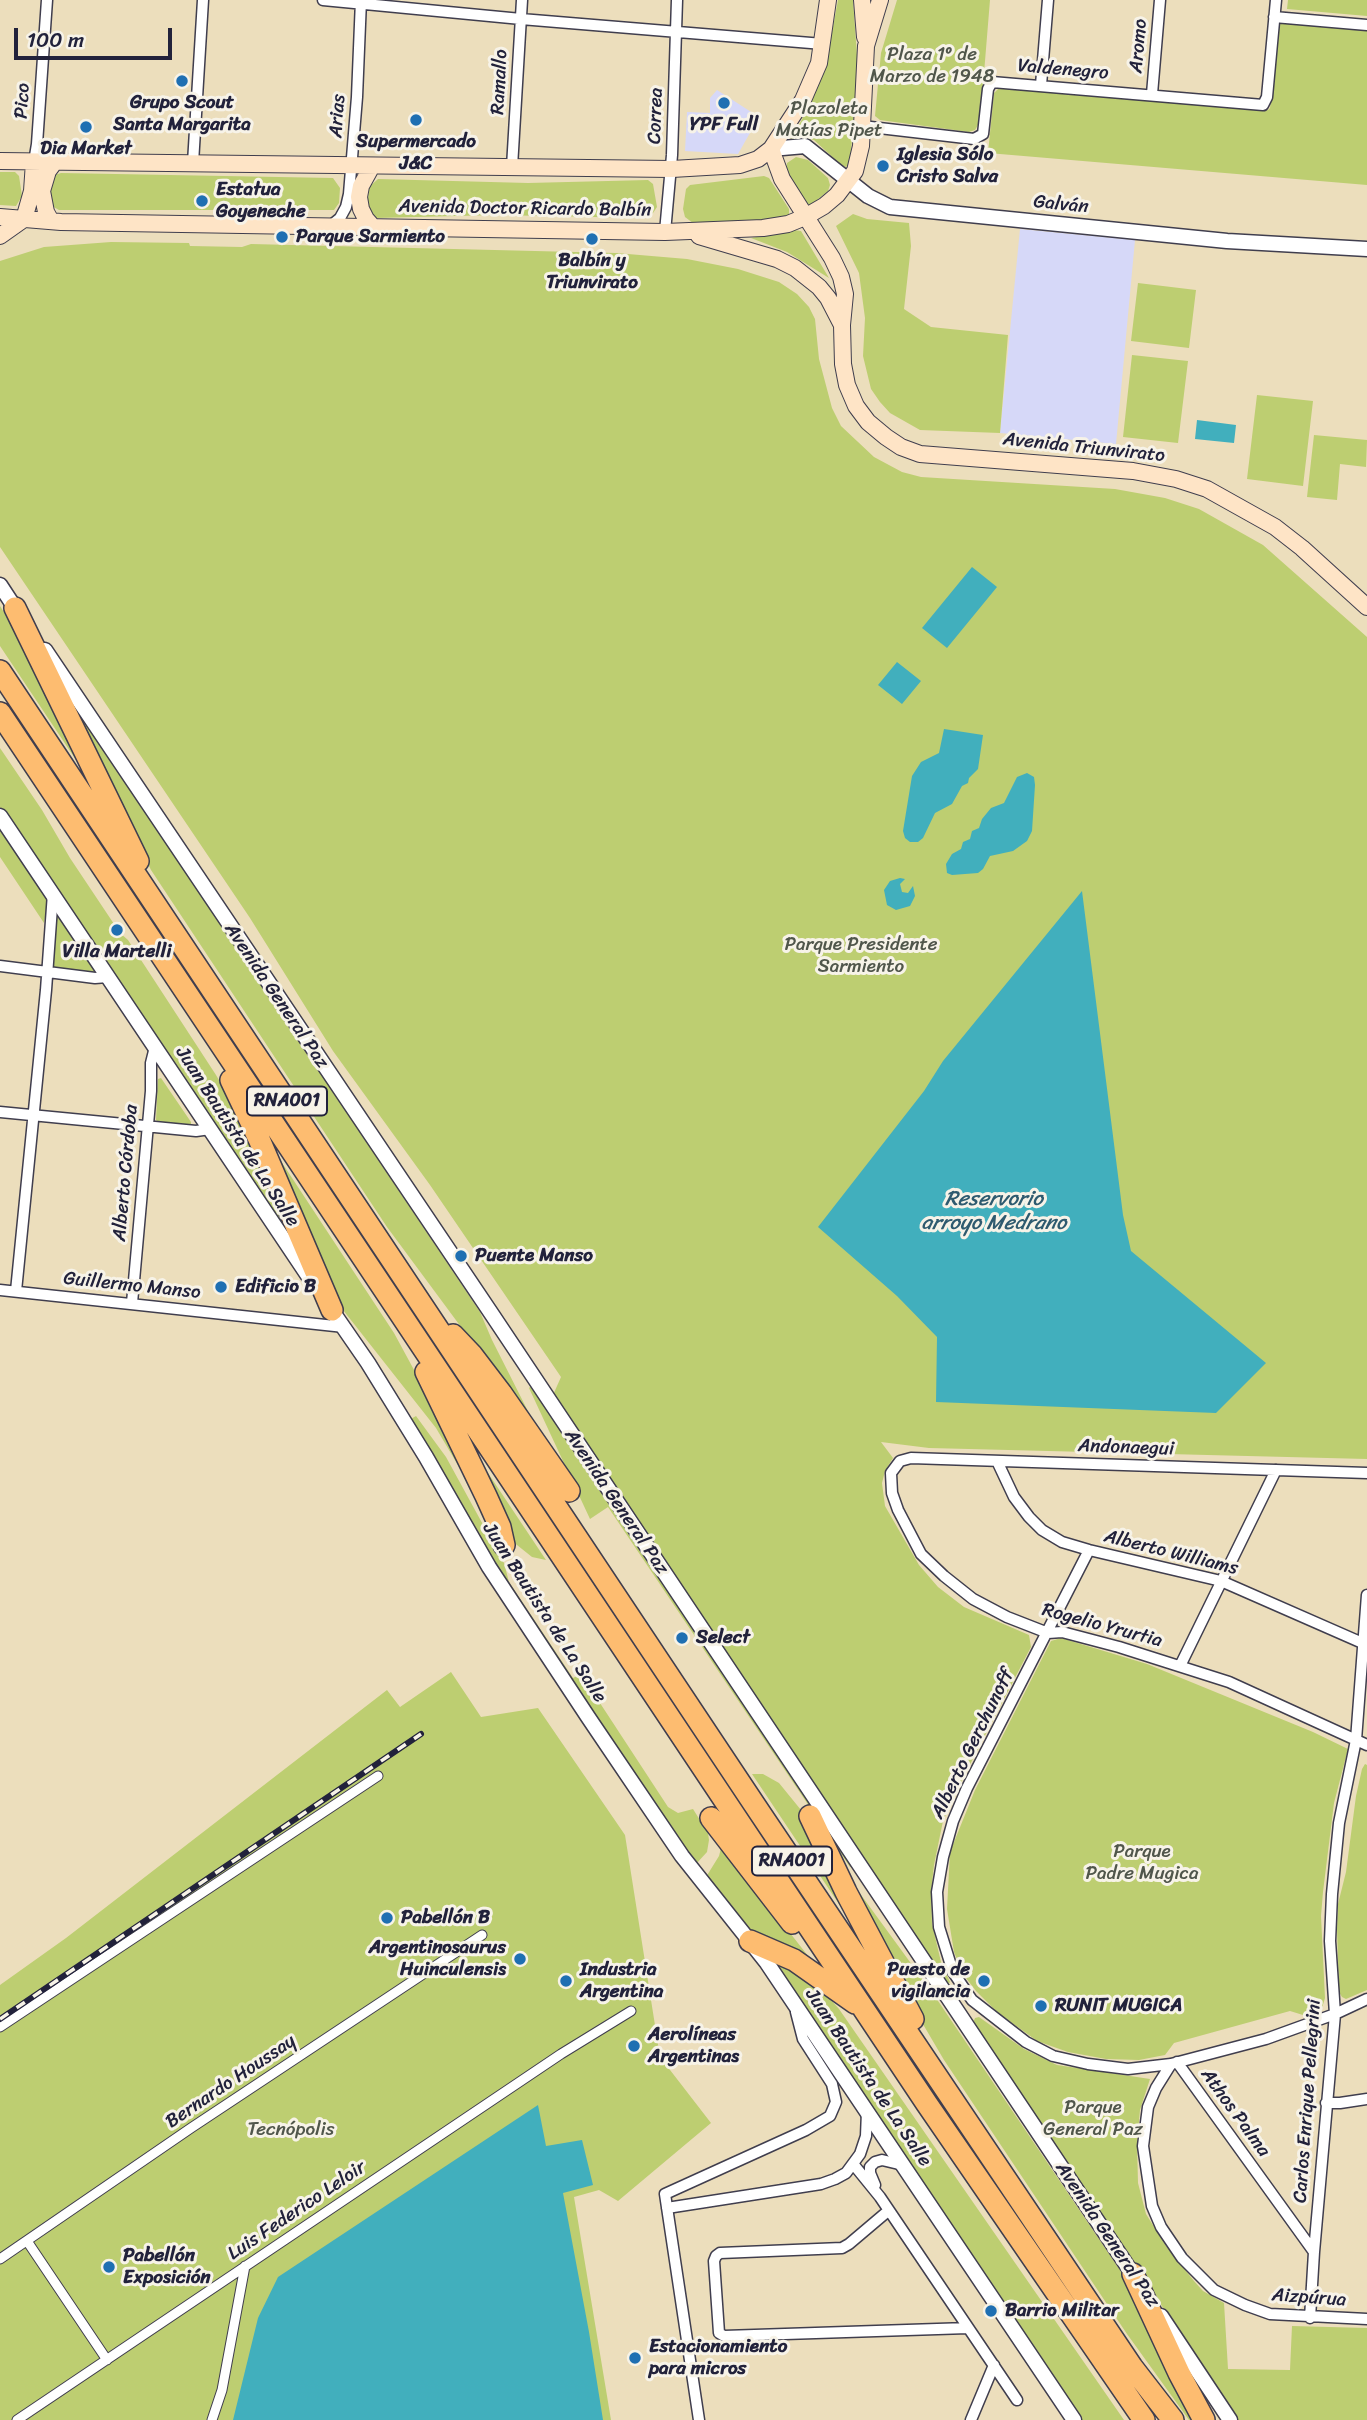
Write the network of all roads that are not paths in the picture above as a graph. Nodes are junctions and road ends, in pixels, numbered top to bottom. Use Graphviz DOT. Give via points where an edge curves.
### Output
graph roads {
  1 [pos="47,0"];
  2 [pos="204,0"];
  3 [pos="323,0"];
  4 [pos="522,0"];
  5 [pos="677,0"];
  6 [pos="828,0"];
  7 [pos="862,0"];
  8 [pos="880,0"];
  9 [pos="1048,0"];
  10 [pos="1160,0"];
  11 [pos="1276,0"];
  12 [pos="361,2"];
  13 [pos="1274,18"];
  14 [pos="521,19"];
  15 [pos="1367,25"];
  16 [pos="676,31"];
  17 [pos="823,44"];
  18 [pos="866,46"];
  19 [pos="1041,85"];
  20 [pos="1152,94"];
  21 [pos="862,126"];
  22 [pos="771,149"];
  23 [pos="0,161"];
  24 [pos="34,162"];
  25 [pos="54,163"];
  26 [pos="193,163"];
  27 [pos="351,166"];
  28 [pos="372,166"];
  29 [pos="512,167"];
  30 [pos="672,169"];
  31 [pos="849,182"];
  32 [pos="0,217"];
  33 [pos="805,217"];
  34 [pos="24,219"];
  35 [pos="51,221"];
  36 [pos="329,227"];
  37 [pos="374,228"];
  38 [pos="666,232"];
  39 [pos="684,232"];
  40 [pos="0,236"];
  41 [pos="1367,249"];
  42 [pos="842,325"];
  43 [pos="0,585"];
  44 [pos="1367,607"];
  45 [pos="15,608"];
  46 [pos="0,671"];
  47 [pos="5,721"];
  48 [pos="0,816"];
  49 [pos="53,892"];
  50 [pos="155,905"];
  51 [pos="0,966"];
  52 [pos="46,971"];
  53 [pos="108,977"];
  54 [pos="197,1009"];
  55 [pos="155,1047"];
  56 [pos="0,1112"];
  57 [pos="33,1115"];
  58 [pos="148,1126"];
  59 [pos="210,1129"];
  60 [pos="0,1290"];
  61 [pos="16,1291"];
  62 [pos="417,1298"];
  63 [pos="132,1303"];
  64 [pos="338,1318"];
  65 [pos="403,1319"];
  66 [pos="997,1461"];
  67 [pos="1276,1470"];
  68 [pos="891,1473"];
  69 [pos="1367,1473"];
  70 [pos="569,1491"];
  71 [pos="504,1545"];
  72 [pos="1088,1550"];
  73 [pos="1221,1581"];
  74 [pos="1367,1595"];
  75 [pos="1048,1633"];
  76 [pos="1365,1644"];
  77 [pos="1180,1665"];
  78 [pos="1362,1742"];
  79 [pos="378,1776"];
  80 [pos="810,1816"];
  81 [pos="711,1818"];
  82 [pos="482,1935"];
  83 [pos="750,1941"];
  84 [pos="1367,1999"];
  85 [pos="972,2000"];
  86 [pos="793,2002"];
  87 [pos="865,2010"];
  88 [pos="957,2010"];
  89 [pos="631,2011"];
  90 [pos="1335,2014"];
  91 [pos="0,2027"];
  92 [pos="1174,2063"];
  93 [pos="945,2088"];
  94 [pos="1367,2099"];
  95 [pos="1326,2102"];
  96 [pos="867,2112"];
  97 [pos="854,2165"];
  98 [pos="903,2165"];
  99 [pos="880,2197"];
  100 [pos="667,2208"];
  101 [pos="888,2211"];
  102 [pos="27,2241"];
  103 [pos="1314,2252"];
  104 [pos="0,2259"];
  105 [pos="245,2266"];
  106 [pos="1133,2274"];
  107 [pos="1310,2318"];
  108 [pos="1367,2319"];
  109 [pos="968,2328"];
  110 [pos="107,2360"];
  111 [pos="993,2365"];
  112 [pos="1017,2400"];
  113 [pos="17,2420"];
  114 [pos="212,2420"];
  115 [pos="699,2420"];
  116 [pos="971,2420"];
  117 [pos="1073,2420"];
  118 [pos="1144,2420"];
  119 [pos="1173,2420"];
  120 [pos="1204,2420"];
  121 [pos="1230,2420"];
  1 -- 24 [label="street, Pico"];
  2 -- 26 [label="street"];
  3 -- 12 [label="street"];
  4 -- 14 [label="street, Ramallo"];
  5 -- 16 [label="street, Correa"];
  6 -- 17 [label="main road"];
  7 -- 18 [label="main road"];
  8 -- 18 [label="main road, Avenida Doctor Ricardo Balbín"];
  9 -- 19 [label="street"];
  10 -- 20 [label="street, Aromo"];
  11 -- 13 [label="street"];
  12 -- 14 [label="street"];
  12 -- 27 [label="street, Arias"];
  13 -- 15 [label="street"];
  13 -- 20 [label="street, Valdenegro" via="1265,103"];
  14 -- 16 [label="street"];
  14 -- 29 [label="street, Ramallo"];
  16 -- 17 [label="street"];
  16 -- 30 [label="street, Correa"];
  17 -- 22 [label="main road" via="812,82"];
  18 -- 21 [label="main road, Avenida Doctor Ricardo Balbín"];
  19 -- 20 [label="street, Valdenegro"];
  19 -- 21 [label="street, Valdenegro" via="992,82 985,127 974,139"];
  21 -- 31 [label="main road, Avenida Doctor Ricardo Balbín" via="858,161"];
  22 -- 30 [label="main road" via="740,165"];
  22 -- 31 [label="street, Galván" via="805,146"];
  22 -- 33 [label="main road, Avenida Triunvirato" via="782,179"];
  23 -- 24 [label="main road"];
  24 -- 25 [label="main road"];
  24 -- 34 [label="main road"];
  25 -- 26 [label="main road"];
  25 -- 35 [label="main road" via="43,191"];
  26 -- 27 [label="main road"];
  27 -- 28 [label="main road"];
  27 -- 36 [label="street, Arias" via="346,207"];
  28 -- 29 [label="main road"];
  28 -- 37 [label="main road" via="359,197"];
  29 -- 30 [label="main road"];
  30 -- 38 [label="street, Correa"];
  31 -- 33 [label="main road, Avenida Doctor Ricardo Balbín"];
  31 -- 41 [label="street, Galván" via="880,204 914,211 1227,241"];
  32 -- 34 [label="main road, Avenida Doctor Ricardo Balbín"];
  33 -- 39 [label="main road, Avenida Doctor Ricardo Balbín" via="776,227"];
  33 -- 42 [label="main road, Avenida Triunvirato" via="841,277 845,294"];
  34 -- 35 [label="main road, Avenida Doctor Ricardo Balbín"];
  34 -- 40 [label="main road"];
  35 -- 36 [label="main road, Avenida Doctor Ricardo Balbín"];
  36 -- 37 [label="main road, Avenida Doctor Ricardo Balbín"];
  37 -- 38 [label="main road, Avenida Doctor Ricardo Balbín"];
  38 -- 39 [label="main road, Avenida Doctor Ricardo Balbín"];
  39 -- 42 [label="main road, Avenida Triunvirato" via="755,251 795,268 819,287"];
  42 -- 44 [label="main road, Avenida Triunvirato" via="843,364 856,406 868,422 901,447 920,454 1143,472 1207,489 1275,527"];
  43 -- 45 [label="street, Avenida General Paz"];
  45 -- 50 [label="highway" via="137,857"];
  45 -- 88 [label="street, Avenida General Paz"];
  46 -- 50 [label="highway, RNA001"];
  47 -- 54 [label="highway, RNA001"];
  48 -- 49 [label="street, Juan Bautista de La Salle"];
  49 -- 52 [label="street"];
  49 -- 53 [label="street, Juan Bautista de La Salle"];
  50 -- 62 [label="highway, RNA001"];
  51 -- 52 [label="street"];
  52 -- 53 [label="street"];
  52 -- 57 [label="street"];
  53 -- 55 [label="street, Juan Bautista de La Salle"];
  54 -- 64 [label="highway"];
  54 -- 65 [label="highway, RNA001"];
  55 -- 58 [label="street, Alberto Córdoba"];
  55 -- 59 [label="street, Juan Bautista de La Salle"];
  56 -- 57 [label="street"];
  57 -- 58 [label="street"];
  57 -- 61 [label="street"];
  58 -- 59 [label="street"];
  58 -- 63 [label="street, Alberto Córdoba"];
  59 -- 64 [label="street, Juan Bautista de La Salle"];
  60 -- 61 [label="street, Guillermo Manso"];
  61 -- 63 [label="street, Guillermo Manso"];
  62 -- 70 [label="highway" via="472,1355"];
  62 -- 93 [label="highway, RNA001"];
  63 -- 64 [label="street, Guillermo Manso"];
  64 -- 83 [label="street, Juan Bautista de La Salle" via="495,1577 682,1856"];
  65 -- 71 [label="highway" via="486,1496"];
  65 -- 87 [label="highway, RNA001"];
  66 -- 67 [label="street, Andonaegui"];
  66 -- 68 [label="street, Andonaegui" via="911,1458 900,1461"];
  66 -- 72 [label="street, Alberto Williams" via="1014,1497 1042,1530"];
  67 -- 69 [label="street, Andonaegui"];
  67 -- 73 [label="street"];
  68 -- 75 [label="street, Rogelio Yrurtia" via="898,1510 921,1554 973,1599"];
  72 -- 73 [label="street, Alberto Williams"];
  72 -- 75 [label="street, Alberto Gerchunoff"];
  73 -- 76 [label="street, Alberto Williams"];
  73 -- 77 [label="street"];
  74 -- 76 [label="street, Carlos Enrique Pellegrini"];
  75 -- 77 [label="street, Rogelio Yrurtia" via="1062,1632"];
  75 -- 85 [label="street, Alberto Gerchunoff" via="967,1788 943,1857 937,1892 940,1927 953,1972"];
  76 -- 78 [label="street, Carlos Enrique Pellegrini"];
  77 -- 78 [label="street, Rogelio Yrurtia"];
  78 -- 90 [label="street, Carlos Enrique Pellegrini" via="1339,1823 1330,1941"];
  79 -- 91 [label="street"];
  80 -- 93 [label="highway"];
  81 -- 87 [label="highway"];
  82 -- 102 [label="street, Bernardo Houssay"];
  83 -- 86 [label="street, Juan Bautista de La Salle"];
  83 -- 87 [label="highway" via="794,1960"];
  84 -- 90 [label="street"];
  85 -- 88 [label="street"];
  85 -- 92 [label="street, Alberto Gerchunoff" via="1026,2042 1054,2056 1128,2069"];
  86 -- 96 [label="street, Juan Bautista de La Salle"];
  86 -- 100 [label="street" via="803,2039 832,2084 836,2102 830,2116 664,2194"];
  87 -- 118 [label="highway, RNA001"];
  88 -- 106 [label="street, Avenida General Paz"];
  89 -- 105 [label="street, Luis Federico Leloir"];
  90 -- 92 [label="street" via="1266,2039"];
  90 -- 95 [label="street, Carlos Enrique Pellegrini"];
  92 -- 103 [label="street, Athos Palma"];
  92 -- 107 [label="street, Aizpúrua" via="1156,2088 1144,2126 1145,2168 1161,2227 1182,2258 1214,2290 1270,2314"];
  93 -- 119 [label="highway, RNA001" via="1132,2367"];
  94 -- 95 [label="street"];
  95 -- 103 [label="street, Carlos Enrique Pellegrini"];
  96 -- 97 [label="street" via="866,2136"];
  96 -- 98 [label="street, Juan Bautista de La Salle"];
  97 -- 99 [label="street"];
  97 -- 100 [label="street" via="821,2185"];
  98 -- 99 [label="street" via="882,2160 870,2167"];
  98 -- 117 [label="street, Juan Bautista de La Salle"];
  99 -- 101 [label="street"];
  100 -- 115 [label="street"];
  101 -- 109 [label="street"];
  101 -- 109 [label="street" via="842,2248 720,2253 714,2260 719,2333"];
  102 -- 104 [label="street, Bernardo Houssay"];
  102 -- 110 [label="street"];
  103 -- 107 [label="street, Carlos Enrique Pellegrini"];
  105 -- 110 [label="street, Luis Federico Leloir"];
  105 -- 114 [label="street"];
  106 -- 120 [label="highway"];
  106 -- 121 [label="street, Avenida General Paz"];
  107 -- 108 [label="street, Aizpúrua"];
  109 -- 111 [label="street"];
  110 -- 113 [label="street, Luis Federico Leloir"];
  111 -- 112 [label="street"];
  111 -- 116 [label="street"];
}
